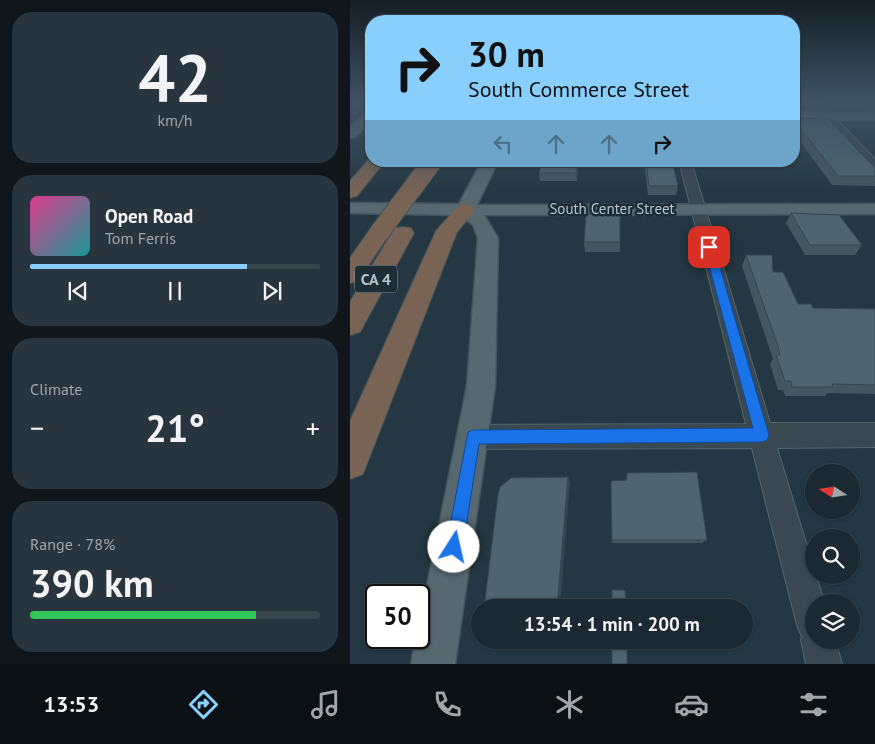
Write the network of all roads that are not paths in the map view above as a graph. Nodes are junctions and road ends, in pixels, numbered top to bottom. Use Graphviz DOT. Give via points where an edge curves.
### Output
graph roads {
  1 [pos="841,131"];
  2 [pos="365,164"];
  3 [pos="875,166"];
  4 [pos="372,167"];
  5 [pos="431,167"];
  6 [pos="487,167"];
  7 [pos="687,167"];
  8 [pos="350,179"];
  9 [pos="350,192"];
  10 [pos="350,208"];
  11 [pos="698,209"];
  12 [pos="875,209"];
  13 [pos="465,210"];
  14 [pos="391,233"];
  15 [pos="350,275"];
  16 [pos="350,326"];
  17 [pos="762,435"];
  18 [pos="875,435"];
  19 [pos="473,437"];
  20 [pos="350,462"];
  21 [pos="806,594"];
  22 [pos="820,649"];
  23 [pos="433,664"];
  24 [pos="824,664"];
  1 -- 3 [label="street"];
  2 -- 8 [label="highway"];
  4 -- 9 [label="highway"];
  5 -- 14 [label="highway, CA 4, bridge"];
  6 -- 13 [label="main road"];
  7 -- 11 [label="street"];
  10 -- 13 [label="main road, South Center Street"];
  11 -- 12 [label="main road, South Center Street"];
  11 -- 13 [label="main road, South Center Street"];
  11 -- 17 [label="street"];
  13 -- 19 [label="main road" via="478,218 488,238 481,386"];
  13 -- 20 [label="highway" via="447,231"];
  14 -- 15 [label="highway, CA 4"];
  14 -- 16 [label="highway, CA 4"];
  17 -- 18 [label="street"];
  17 -- 19 [label="street"];
  17 -- 21 [label="street"];
  19 -- 23 [label="main road"];
  22 -- 24 [label="street"];
}
